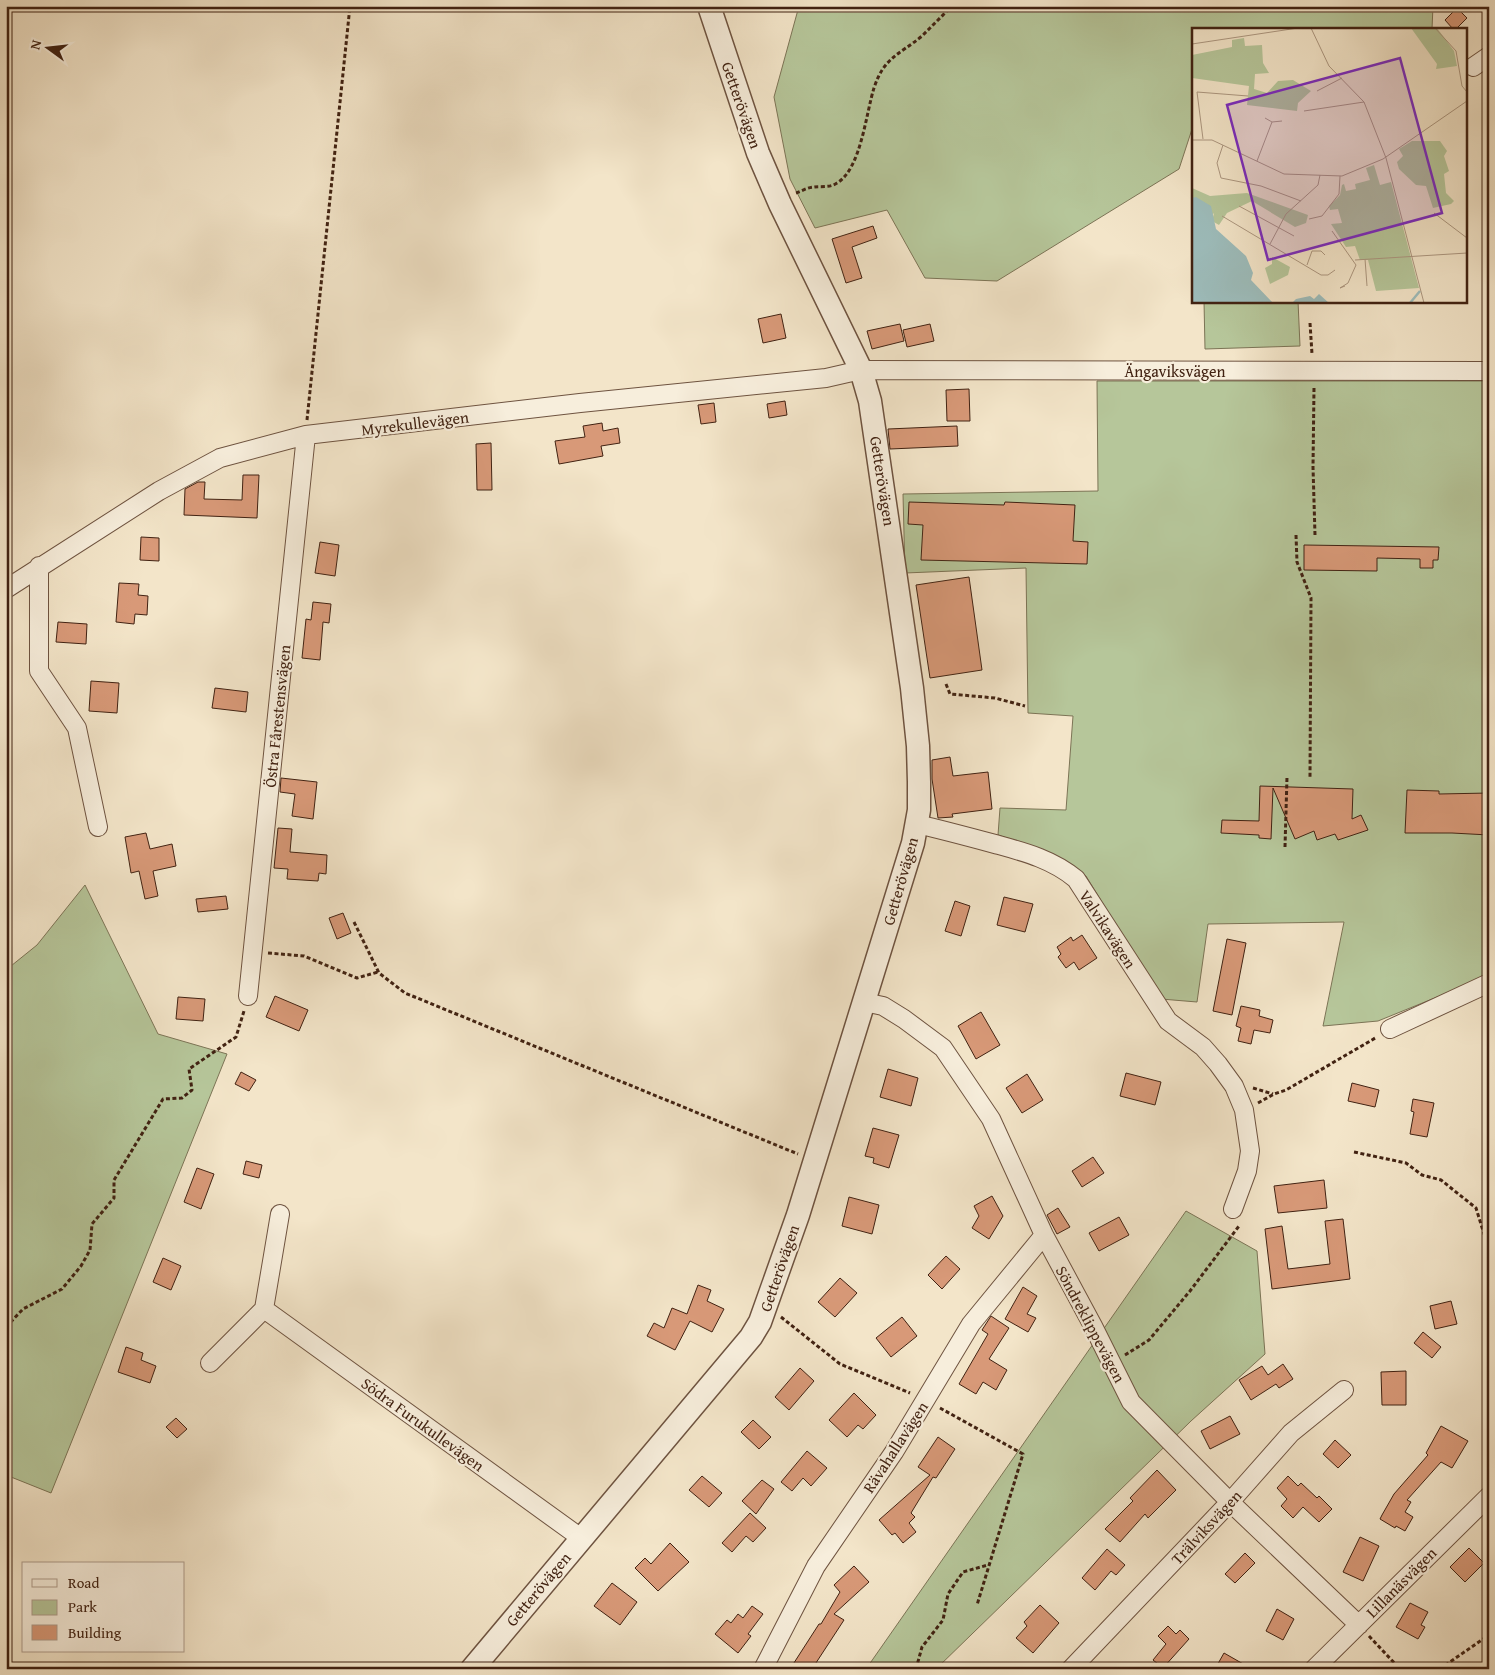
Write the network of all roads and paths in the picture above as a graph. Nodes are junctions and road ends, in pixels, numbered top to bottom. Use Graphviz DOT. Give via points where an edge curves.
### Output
graph roads {
  1 [pos="350,6"];
  2 [pos="709,6"];
  3 [pos="952,6"];
  4 [pos="1489,56"];
  5 [pos="1473,67"];
  6 [pos="780,204"];
  7 [pos="1310,323"];
  8 [pos="861,370"];
  9 [pos="1489,371"];
  10 [pos="1313,372"];
  11 [pos="306,435"];
  12 [pos="1315,534"];
  13 [pos="1296,535"];
  14 [pos="39,566"];
  15 [pos="6,589"];
  16 [pos="946,684"];
  17 [pos="1025,706"];
  18 [pos="1287,777"];
  19 [pos="1310,777"];
  20 [pos="916,824"];
  21 [pos="98,827"];
  22 [pos="1286,847"];
  23 [pos="354,922"];
  24 [pos="253,951"];
  25 [pos="378,972"];
  26 [pos="1489,983"];
  27 [pos="248,996"];
  28 [pos="864,1002"];
  29 [pos="1390,1029"];
  30 [pos="1244,1110"];
  31 [pos="1354,1152"];
  32 [pos="815,1160"];
  33 [pos="1234,1209"];
  34 [pos="280,1214"];
  35 [pos="1044,1235"];
  36 [pos="1489,1238"];
  37 [pos="767,1305"];
  38 [pos="264,1309"];
  39 [pos="6,1327"];
  40 [pos="210,1363"];
  41 [pos="1112,1364"];
  42 [pos="1344,1390"];
  43 [pos="926,1400"];
  44 [pos="1489,1496"];
  45 [pos="1230,1502"];
  46 [pos="581,1538"];
  47 [pos="989,1565"];
  48 [pos="977,1605"];
  49 [pos="1359,1625"];
  50 [pos="1489,1640"];
  51 [pos="472,1669"];
  52 [pos="763,1669"];
  53 [pos="916,1669"];
  54 [pos="1072,1669"];
  55 [pos="1314,1669"];
  56 [pos="1400,1669"];
  57 [pos="1440,1669"];
  1 -- 11 [label="path"];
  2 -- 6 [label="street, Getterövägen" via="758,153"];
  3 -- 6 [label="path" via="920,37 888,60 878,76 859,148 846,174 837,183 802,190"];
  4 -- 5 [label="street"];
  6 -- 8 [label="street, Getterövägen"];
  7 -- 10 [label="path"];
  8 -- 10 [label="street, Ängaviksvägen"];
  8 -- 11 [label="street, Myrekullevägen" via="826,378"];
  8 -- 20 [label="street, Getterövägen" via="870,401 912,688 918,746 919,810"];
  9 -- 10 [label="street, Ängaviksvägen"];
  10 -- 12 [label="path"];
  11 -- 14 [label="street, Myrekullevägen" via="220,458 159,491"];
  11 -- 24 [label="street, Östra Fårestensvägen"];
  13 -- 19 [label="path" via="1297,562 1311,598"];
  14 -- 15 [label="street, Myrekullevägen"];
  14 -- 21 [label="street" via="39,671 77,728"];
  16 -- 17 [label="path" via="950,694 995,698"];
  18 -- 22 [label="path"];
  20 -- 28 [label="street, Getterövägen"];
  20 -- 30 [label="street, Valvikavägen" via="1035,856 1076,879 1168,1021 1203,1047 1218,1064 1234,1086"];
  23 -- 25 [label="path"];
  24 -- 25 [label="path" via="304,956 357,978"];
  24 -- 27 [label="street, Östra Fårestensvägen"];
  25 -- 32 [label="path" via="405,994"];
  26 -- 29 [label="street"];
  27 -- 39 [label="path" via="236,1037 189,1069 192,1090 182,1098 162,1099 114,1180 114,1198 92,1224 90,1250 81,1266 62,1289 23,1308"];
  28 -- 32 [label="street, Getterövägen"];
  28 -- 35 [label="street, Söndreklippevägen" via="890,1010 943,1048 991,1119"];
  29 -- 30 [label="path" via="1286,1090"];
  30 -- 33 [label="street, Valvikavägen" via="1250,1152"];
  31 -- 36 [label="path" via="1406,1163 1422,1175 1441,1180 1476,1208 1484,1234"];
  32 -- 37 [label="street, Getterövägen"];
  33 -- 41 [label="path" via="1240,1226 1190,1291 1149,1340"];
  34 -- 38 [label="street"];
  35 -- 41 [label="street, Söndreklippevägen"];
  35 -- 43 [label="street, Rävahallavägen" via="971,1324"];
  37 -- 43 [label="path" via="840,1364"];
  37 -- 46 [label="street, Getterövägen" via="751,1337"];
  38 -- 40 [label="street"];
  38 -- 46 [label="street, Södra Furukullevägen"];
  41 -- 45 [label="street, Söndreklippevägen" via="1131,1402"];
  42 -- 45 [label="street, Trälviksvägen" via="1291,1433"];
  43 -- 47 [label="path" via="1023,1454"];
  43 -- 52 [label="street, Rävahallavägen" via="816,1566"];
  44 -- 49 [label="street, Lillanäsvägen"];
  45 -- 49 [label="street, Söndreklippevägen"];
  45 -- 54 [label="street, Trälviksvägen"];
  46 -- 51 [label="street, Getterövägen"];
  47 -- 48 [label="path"];
  47 -- 53 [label="path" via="963,1572 948,1594 943,1620 922,1646"];
  49 -- 55 [label="street, Lillanäsvägen"];
  49 -- 56 [label="path"];
  50 -- 57 [label="path" via="1483,1639"];
}
